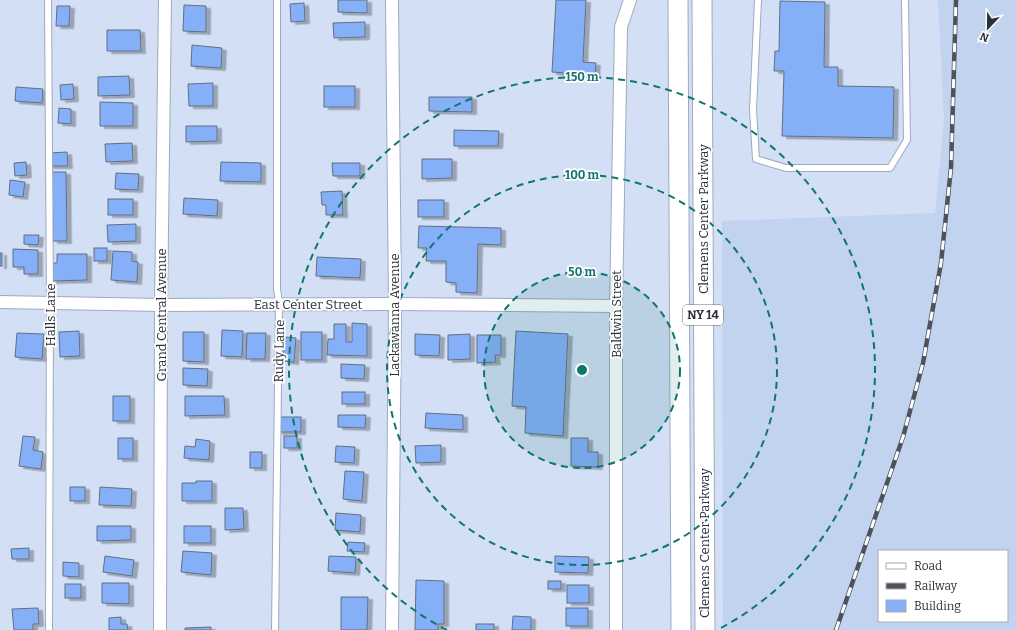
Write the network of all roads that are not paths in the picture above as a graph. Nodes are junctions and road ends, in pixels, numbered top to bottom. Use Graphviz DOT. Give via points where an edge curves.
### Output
graph roads {
  1 [pos="48,0"];
  2 [pos="165,0"];
  3 [pos="277,0"];
  4 [pos="392,0"];
  5 [pos="630,0"];
  6 [pos="678,0"];
  7 [pos="702,0"];
  8 [pos="758,0"];
  9 [pos="905,0"];
  10 [pos="0,302"];
  11 [pos="50,303"];
  12 [pos="280,303"];
  13 [pos="395,304"];
  14 [pos="161,305"];
  15 [pos="616,306"];
  16 [pos="49,630"];
  17 [pos="160,630"];
  18 [pos="275,630"];
  19 [pos="392,630"];
  20 [pos="616,630"];
  21 [pos="681,630"];
  22 [pos="705,630"];
  1 -- 11 [label="lane, Halls Lane"];
  2 -- 14 [label="street, Grand Central Avenue"];
  3 -- 12 [label="lane, Rudy Lane" via="277,289"];
  4 -- 13 [label="street, Lackawanna Avenue"];
  5 -- 15 [label="street, Baldwin Street" via="620,27"];
  6 -- 21 [label="main road, Clemens Center Parkway / NY 14"];
  7 -- 22 [label="main road, Clemens Center Parkway / NY 14"];
  8 -- 9 [label="lane" via="753,110 756,159 786,168 890,168 907,140"];
  10 -- 11 [label="street, East Center Street"];
  11 -- 14 [label="street, East Center Street"];
  11 -- 16 [label="lane, Halls Lane"];
  12 -- 13 [label="street, East Center Street"];
  12 -- 14 [label="street, East Center Street"];
  12 -- 18 [label="lane, Rudy Lane"];
  13 -- 15 [label="street, East Center Street"];
  13 -- 19 [label="street, Lackawanna Avenue"];
  14 -- 17 [label="street, Grand Central Avenue"];
  15 -- 20 [label="street, Baldwin Street"];
}
